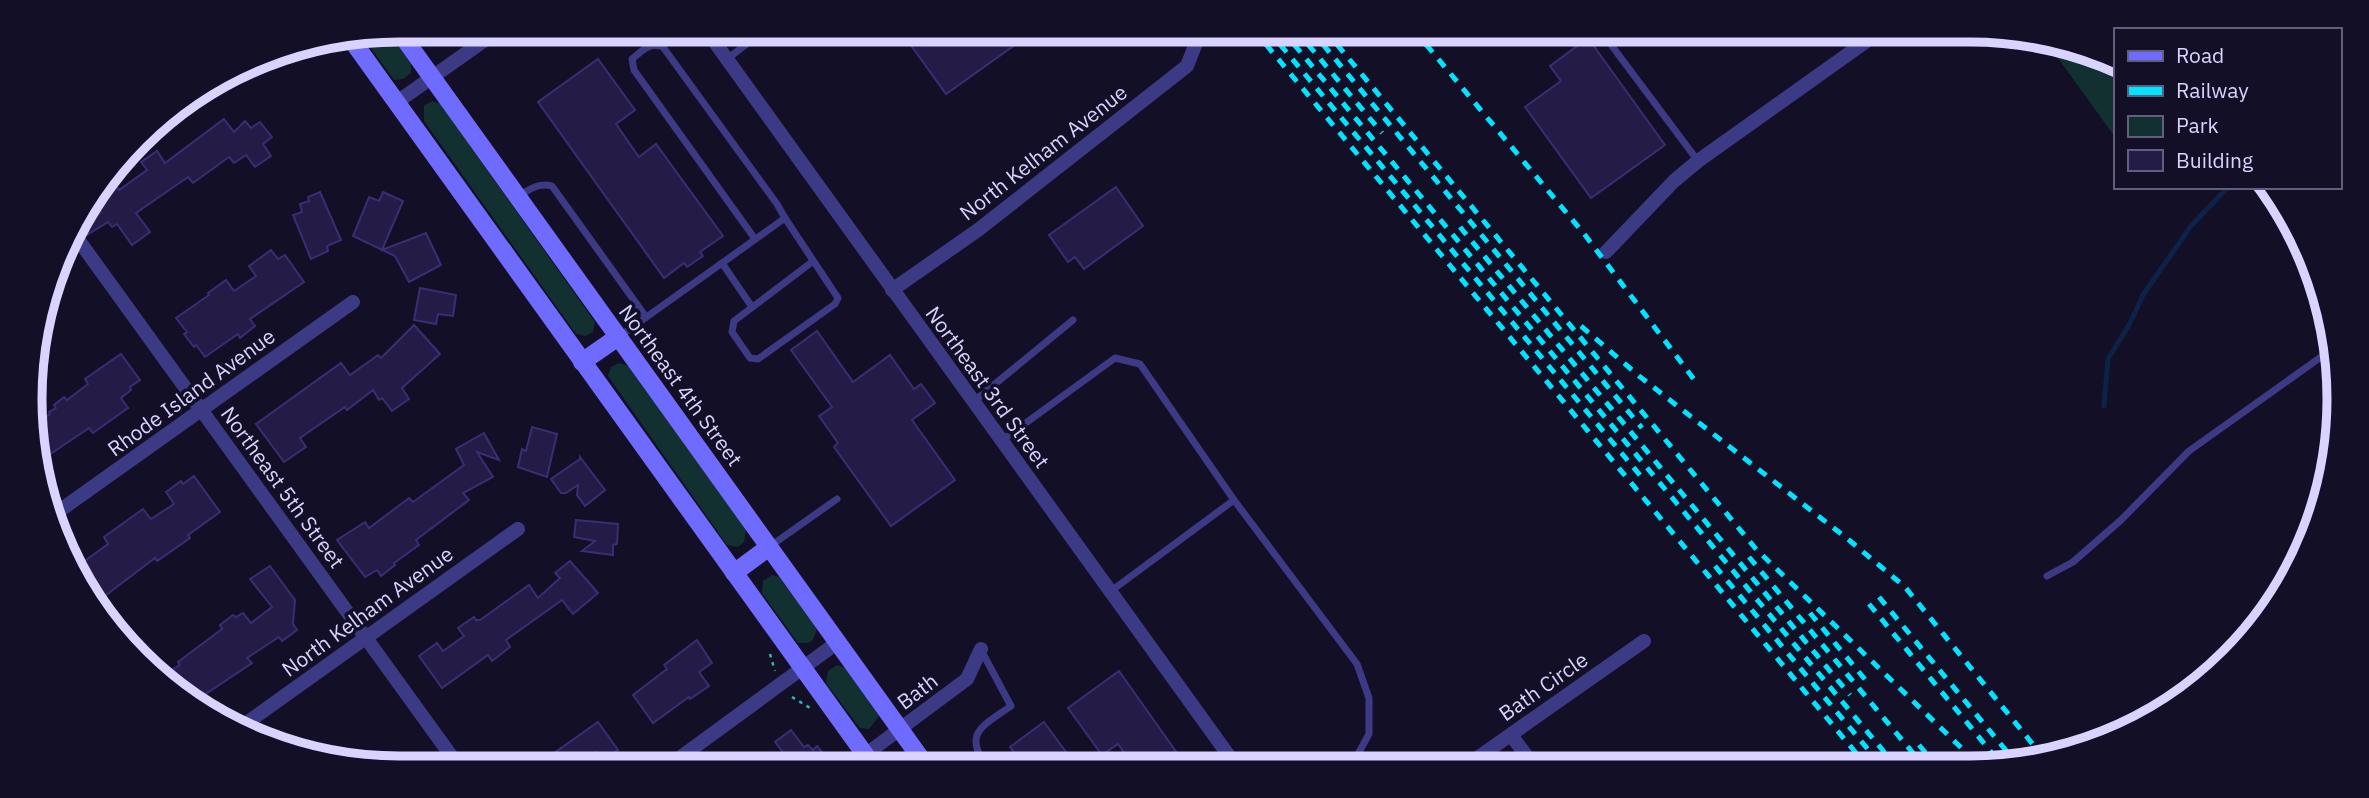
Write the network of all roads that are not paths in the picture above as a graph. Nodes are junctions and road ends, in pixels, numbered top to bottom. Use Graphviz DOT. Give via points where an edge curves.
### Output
graph roads {
  1 [pos="407,42"];
  2 [pos="473,42"];
  3 [pos="482,42"];
  4 [pos="715,42"];
  5 [pos="749,42"];
  6 [pos="1197,42"];
  7 [pos="1609,42"];
  8 [pos="1865,42"];
  9 [pos="355,45"];
  10 [pos="476,46"];
  11 [pos="727,59"];
  12 [pos="432,77"];
  13 [pos="397,102"];
  14 [pos="1698,161"];
  15 [pos="518,197"];
  16 [pos="785,218"];
  17 [pos="755,239"];
  18 [pos="79,241"];
  19 [pos="1606,252"];
  20 [pos="722,262"];
  21 [pos="813,262"];
  22 [pos="892,290"];
  23 [pos="353,302"];
  24 [pos="752,307"];
  25 [pos="646,317"];
  26 [pos="1073,320"];
  27 [pos="618,337"];
  28 [pos="2324,355"];
  29 [pos="582,362"];
  30 [pos="973,402"];
  31 [pos="201,411"];
  32 [pos="1001,441"];
  33 [pos="837,499"];
  34 [pos="1234,500"];
  35 [pos="60,510"];
  36 [pos="518,529"];
  37 [pos="769,547"];
  38 [pos="734,573"];
  39 [pos="2047,576"];
  40 [pos="1111,592"];
  41 [pos="366,637"];
  42 [pos="1644,641"];
  43 [pos="838,642"];
  44 [pos="981,649"];
  45 [pos="802,668"];
  46 [pos="248,722"];
  47 [pos="900,730"];
  48 [pos="1511,735"];
  49 [pos="451,756"];
  50 [pos="682,756"];
  51 [pos="865,756"];
  52 [pos="874,756"];
  53 [pos="919,756"];
  54 [pos="980,756"];
  55 [pos="1229,756"];
  56 [pos="1357,756"];
  57 [pos="1481,756"];
  58 [pos="1527,756"];
  1 -- 12 [label="main road, Northeast 4th Street"];
  2 -- 10 [label="lane"];
  3 -- 10 [label="street"];
  4 -- 11 [label="street, Northeast 3rd Street"];
  5 -- 11 [label="lane"];
  6 -- 22 [label="street, North Kelham Avenue" via="1187,66 978,230"];
  7 -- 14 [label="lane"];
  8 -- 14 [label="street"];
  9 -- 13 [label="main road"];
  10 -- 12 [label="street"];
  11 -- 22 [label="street, Northeast 3rd Street"];
  12 -- 13 [label="street"];
  12 -- 15 [label="main road, Northeast 4th Street"];
  13 -- 29 [label="main road"];
  14 -- 19 [label="street"];
  15 -- 25 [label="lane" via="544,183 552,186"];
  15 -- 27 [label="main road, Northeast 4th Street"];
  16 -- 17 [label="lane"];
  16 -- 17 [label="lane" via="663,47 648,47 632,59 634,70"];
  16 -- 21 [label="lane"];
  17 -- 20 [label="lane"];
  18 -- 31 [label="street, Northeast 5th Street"];
  20 -- 24 [label="lane"];
  20 -- 25 [label="lane"];
  21 -- 24 [label="lane"];
  21 -- 24 [label="lane" via="838,298 835,304 758,359 750,358 732,332 734,321"];
  22 -- 30 [label="street, Northeast 3rd Street"];
  23 -- 31 [label="street, Rhode Island Avenue"];
  25 -- 27 [label="lane"];
  26 -- 30 [label="lane"];
  27 -- 29 [label="main road"];
  27 -- 37 [label="main road, Northeast 4th Street"];
  28 -- 39 [label="lane" via="2189,451 2121,520 2073,562"];
  29 -- 38 [label="main road"];
  30 -- 32 [label="street, Northeast 3rd Street"];
  31 -- 35 [label="street, Rhode Island Avenue"];
  31 -- 41 [label="street, Northeast 5th Street"];
  32 -- 34 [label="lane" via="1115,358 1140,365"];
  32 -- 40 [label="street, Northeast 3rd Street"];
  33 -- 37 [label="lane"];
  34 -- 40 [label="lane"];
  34 -- 56 [label="lane" via="1357,664 1369,698 1369,733"];
  36 -- 41 [label="street, North Kelham Avenue"];
  37 -- 38 [label="main road"];
  37 -- 43 [label="main road, Northeast 4th Street"];
  38 -- 45 [label="main road"];
  40 -- 55 [label="street, Northeast 3rd Street"];
  41 -- 46 [label="street, North Kelham Avenue"];
  41 -- 49 [label="street, Northeast 5th Street"];
  42 -- 48 [label="street, Bath Circle"];
  43 -- 45 [label="street"];
  43 -- 47 [label="main road, Northeast 4th Street"];
  44 -- 47 [label="street, Bath" via="967,679"];
  44 -- 54 [label="lane" via="1010,706 975,735 974,745"];
  45 -- 50 [label="street"];
  45 -- 51 [label="main road"];
  47 -- 52 [label="street, Bath"];
  47 -- 53 [label="main road, Northeast 4th Street"];
  48 -- 57 [label="street, Bath Circle"];
  48 -- 58 [label="street"];
}
